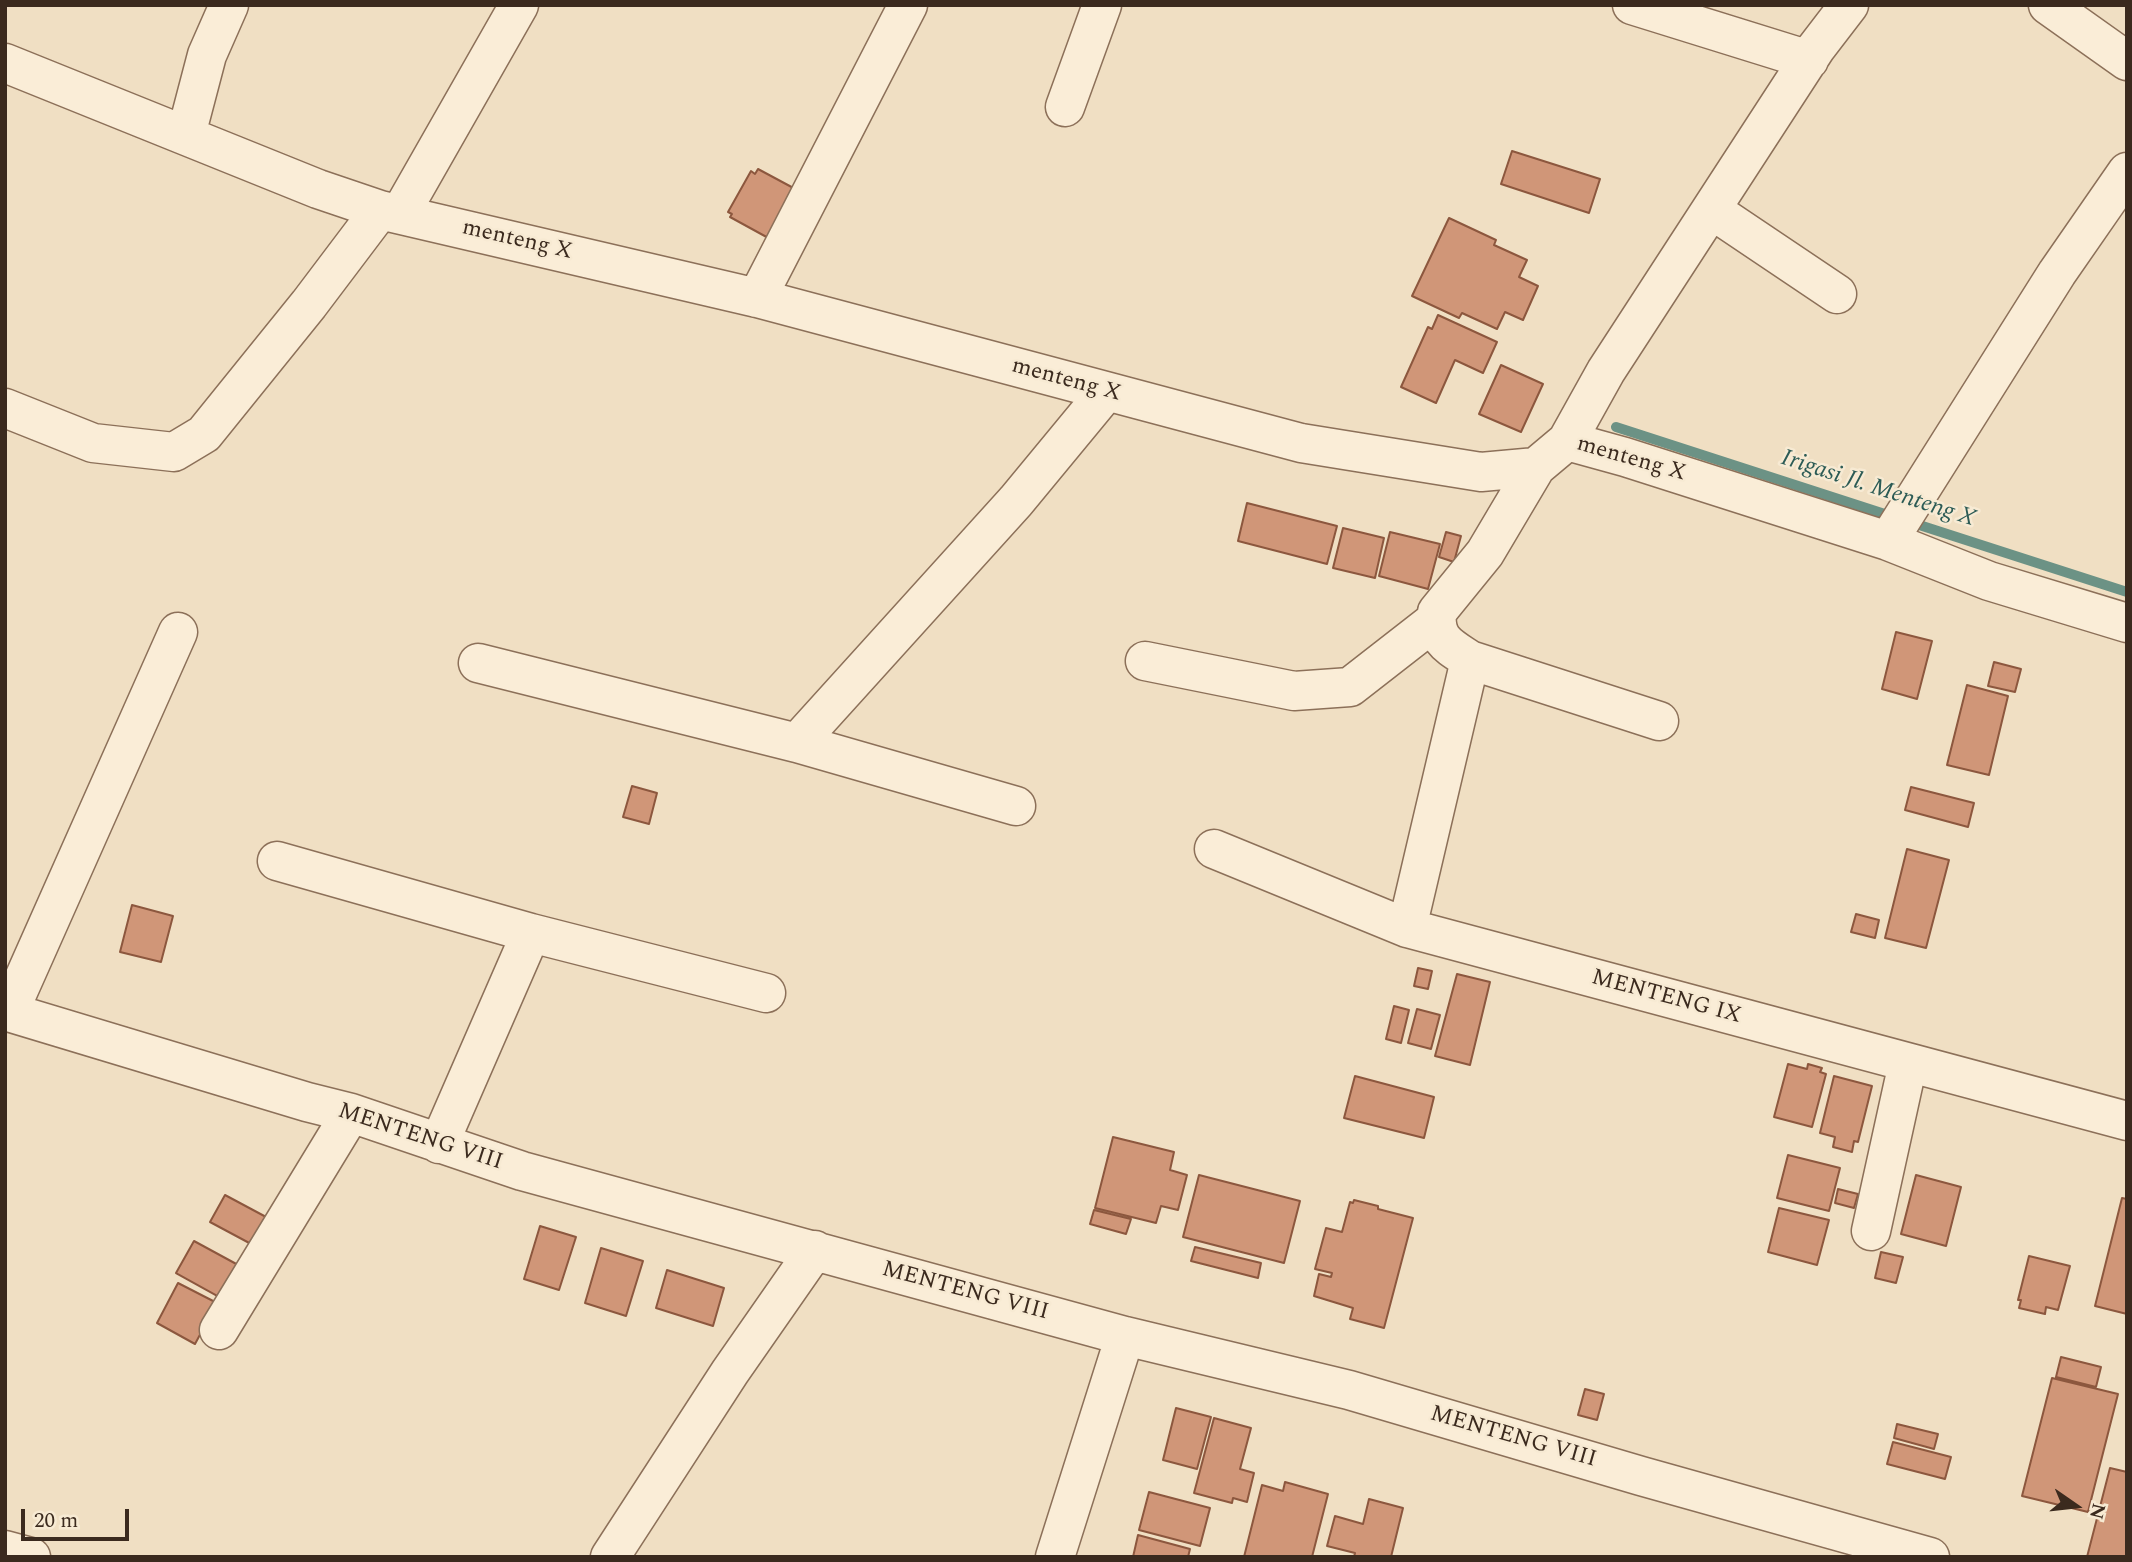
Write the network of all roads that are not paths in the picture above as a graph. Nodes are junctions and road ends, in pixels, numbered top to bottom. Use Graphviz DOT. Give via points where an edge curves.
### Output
graph roads {
  1 [pos="229,5"];
  2 [pos="519,5"];
  3 [pos="908,5"];
  4 [pos="1102,5"];
  5 [pos="1632,5"];
  6 [pos="1849,5"];
  7 [pos="2048,5"];
  8 [pos="1808,60"];
  9 [pos="2127,61"];
  10 [pos="5,63"];
  11 [pos="1065,107"];
  12 [pos="186,135"];
  13 [pos="2127,172"];
  14 [pos="1712,210"];
  15 [pos="390,212"];
  16 [pos="1837,294"];
  17 [pos="757,298"];
  18 [pos="1106,392"];
  19 [pos="5,408"];
  20 [pos="1567,441"];
  21 [pos="1536,467"];
  22 [pos="1888,541"];
  23 [pos="1436,620"];
  24 [pos="2127,624"];
  25 [pos="178,632"];
  26 [pos="1470,660"];
  27 [pos="1145,661"];
  28 [pos="478,663"];
  29 [pos="1659,721"];
  30 [pos="797,743"];
  31 [pos="1016,806"];
  32 [pos="1214,849"];
  33 [pos="277,861"];
  34 [pos="1407,928"];
  35 [pos="531,933"];
  36 [pos="766,993"];
  37 [pos="7,1012"];
  38 [pos="1908,1063"];
  39 [pos="351,1113"];
  40 [pos="2127,1121"];
  41 [pos="439,1144"];
  42 [pos="1871,1231"];
  43 [pos="815,1250"];
  44 [pos="219,1331"];
  45 [pos="1125,1336"];
  46 [pos="5,1550"];
  47 [pos="31,1557"];
  48 [pos="610,1557"];
  49 [pos="1055,1557"];
  50 [pos="1930,1557"];
  1 -- 12 [label="street" via="207,55"];
  2 -- 15 [label="street"];
  3 -- 17 [label="street"];
  4 -- 11 [label="street"];
  5 -- 8 [label="street"];
  6 -- 8 [label="street"];
  7 -- 9 [label="street"];
  8 -- 14 [label="street"];
  10 -- 12 [label="street, menteng X"];
  12 -- 15 [label="street, menteng X" via="318,189"];
  13 -- 22 [label="street" via="2057,273"];
  14 -- 16 [label="street"];
  14 -- 20 [label="street" via="1606,371"];
  15 -- 17 [label="street, menteng X"];
  15 -- 19 [label="street" via="204,434 174,452 93,443"];
  17 -- 18 [label="street, menteng X"];
  18 -- 21 [label="street, menteng X" via="1301,443 1481,472"];
  18 -- 30 [label="street" via="1016,501"];
  20 -- 21 [label="street, menteng X"];
  20 -- 22 [label="street, menteng X"];
  21 -- 23 [label="street" via="1485,554 1445,600"];
  22 -- 24 [label="street, menteng X" via="1989,581"];
  23 -- 26 [label="street" via="1438,635"];
  23 -- 27 [label="street" via="1350,687 1294,691"];
  25 -- 37 [label="street"];
  26 -- 29 [label="street"];
  26 -- 34 [label="street"];
  28 -- 30 [label="street"];
  30 -- 31 [label="street"];
  32 -- 34 [label="street, MENTENG IX"];
  33 -- 35 [label="street"];
  34 -- 38 [label="street, MENTENG IX"];
  35 -- 36 [label="street"];
  35 -- 41 [label="street"];
  37 -- 39 [label="street, MENTENG VIII"];
  38 -- 40 [label="street, MENTENG IX"];
  38 -- 42 [label="street"];
  39 -- 41 [label="street, MENTENG VIII"];
  39 -- 44 [label="street"];
  41 -- 43 [label="street, MENTENG VIII"];
  43 -- 45 [label="street, MENTENG VIII"];
  43 -- 48 [label="street"];
  45 -- 49 [label="street"];
  45 -- 50 [label="street, MENTENG VIII" via="1349,1390"];
  46 -- 47 [label="street"];
}
